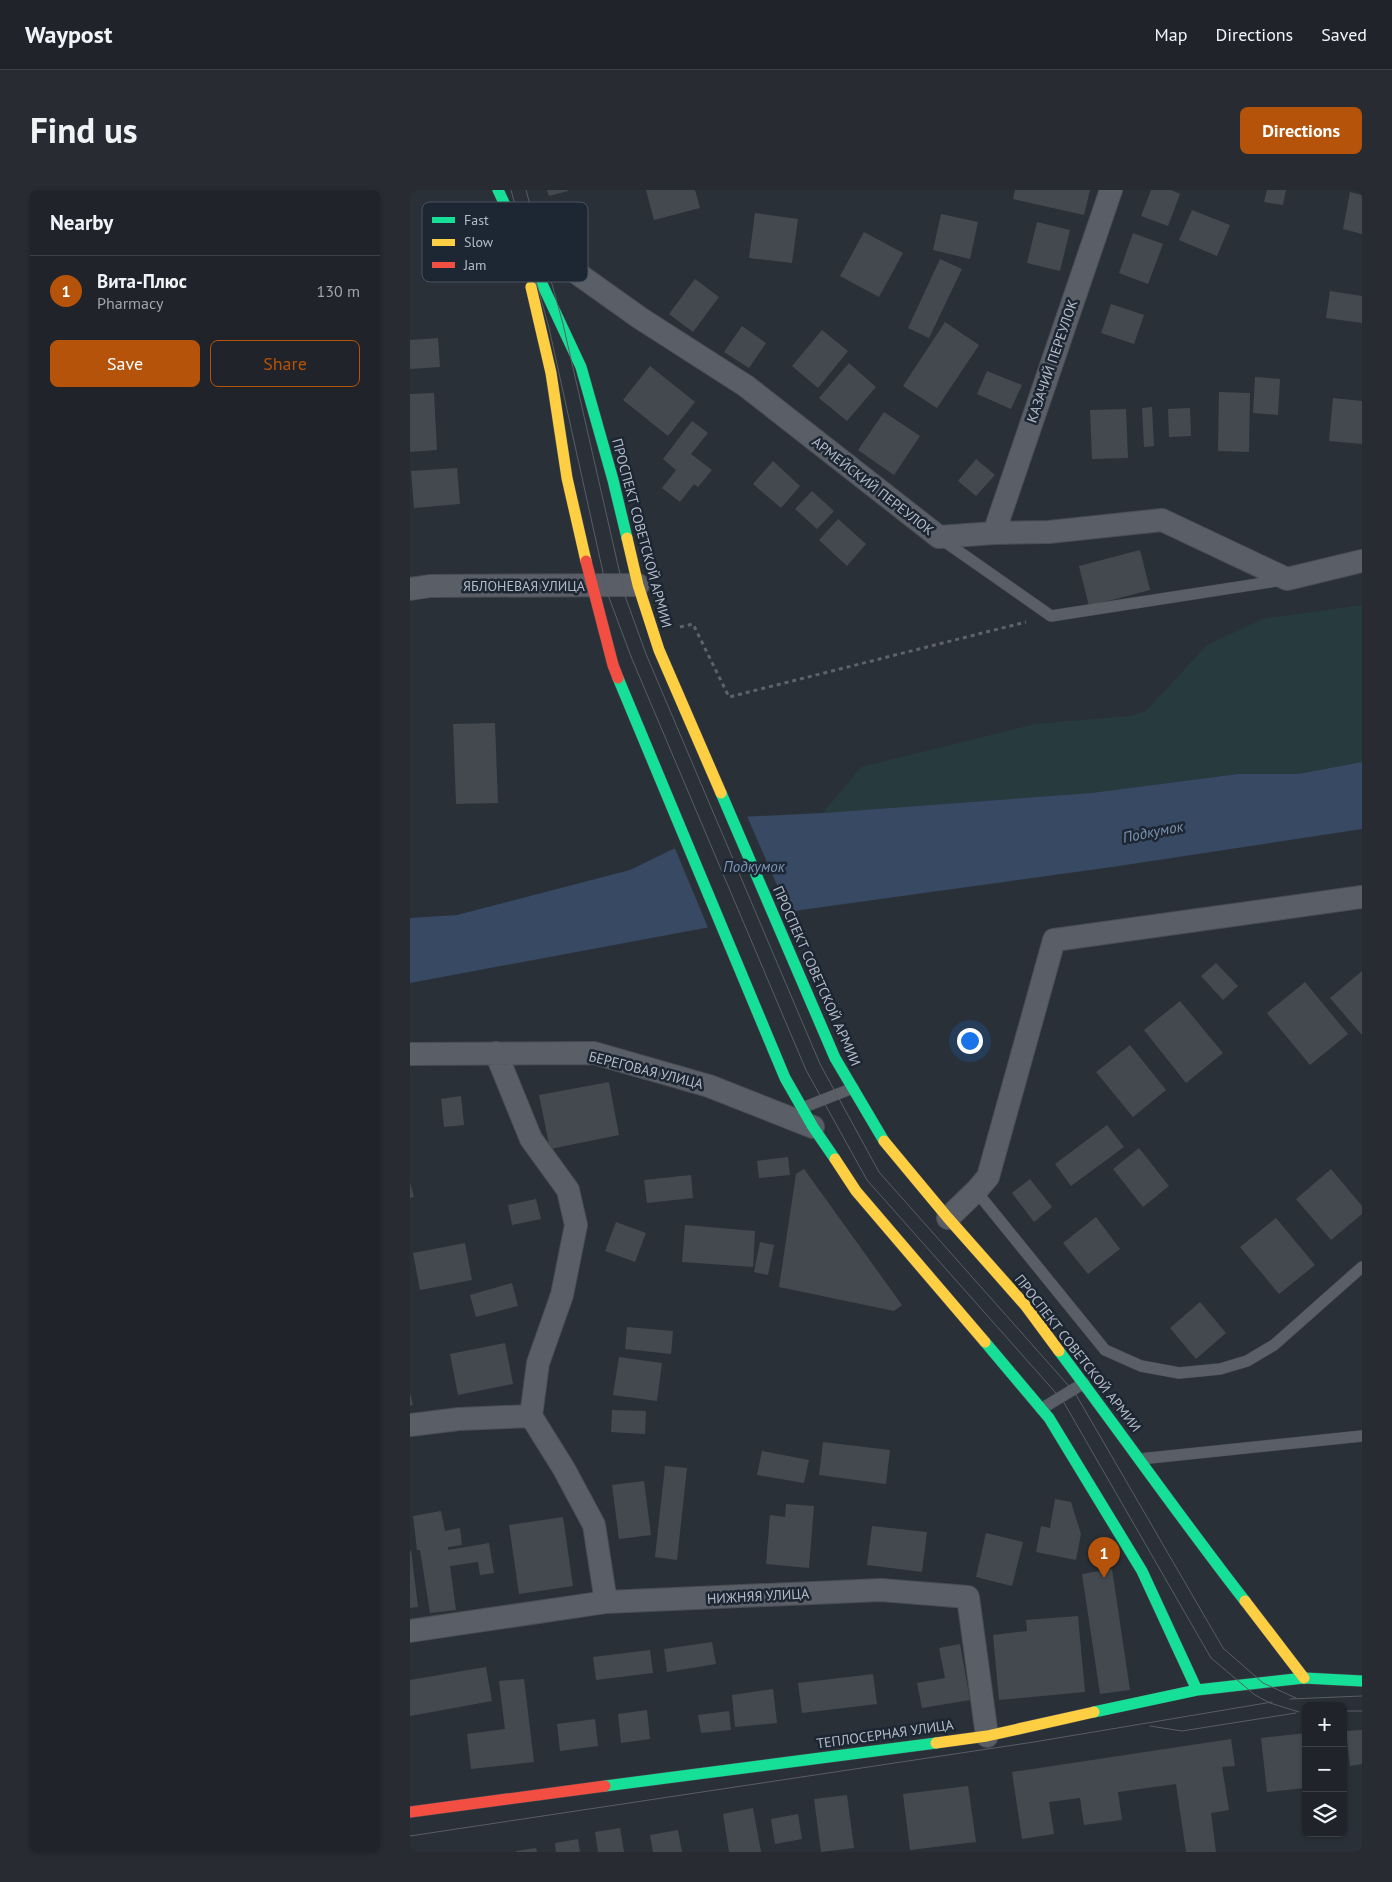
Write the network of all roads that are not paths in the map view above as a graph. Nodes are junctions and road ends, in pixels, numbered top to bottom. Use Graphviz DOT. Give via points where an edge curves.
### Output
graph roads {
  1 [pos="498,190"];
  2 [pos="1111,190"];
  3 [pos="504,202"];
  4 [pos="588,281"];
  5 [pos="530,282"];
  6 [pos="541,282"];
  7 [pos="994,533"];
  8 [pos="939,537"];
  9 [pos="1362,561"];
  10 [pos="1287,579"];
  11 [pos="638,586"];
  12 [pos="592,587"];
  13 [pos="410,589"];
  14 [pos="1362,897"];
  15 [pos="496,1053"];
  16 [pos="410,1054"];
  17 [pos="853,1088"];
  18 [pos="802,1108"];
  19 [pos="813,1128"];
  20 [pos="976,1191"];
  21 [pos="948,1218"];
  22 [pos="1362,1267"];
  23 [pos="1084,1383"];
  24 [pos="1041,1409"];
  25 [pos="531,1416"];
  26 [pos="410,1425"];
  27 [pos="1362,1436"];
  28 [pos="1140,1458"];
  29 [pos="606,1602"];
  30 [pos="410,1631"];
  31 [pos="1304,1678"];
  32 [pos="1362,1681"];
  33 [pos="1197,1690"];
  34 [pos="986,1736"];
  35 [pos="410,1812"];
  1 -- 3 [label="main road, ПРОСПЕКТ СОВЕТСКОЙ АРМИИ"];
  2 -- 7 [label="street, КАЗАЧИЙ ПЕРЕУЛОК"];
  4 -- 8 [label="street, АРМЕЙСКИЙ ПЕРЕУЛОК" via="746,386"];
  5 -- 12 [label="main road, ПРОСПЕКТ СОВЕТСКОЙ АРМИИ" via="551,373 567,478"];
  6 -- 11 [label="main road, ПРОСПЕКТ СОВЕТСКОЙ АРМИИ" via="581,367 613,480"];
  7 -- 8 [label="street, АРМЕЙСКИЙ ПЕРЕУЛОК"];
  7 -- 10 [label="street, АРМЕЙСКИЙ ПЕРЕУЛОК" via="1049,532 1162,520"];
  8 -- 10 [label="lane" via="1051,616"];
  9 -- 10 [label="street"];
  11 -- 12 [label="street, ЯБЛОНЕВАЯ УЛИЦА"];
  11 -- 17 [label="main road, ПРОСПЕКТ СОВЕТСКОЙ АРМИИ" via="659,650 835,1058"];
  12 -- 13 [label="street, ЯБЛОНЕВАЯ УЛИЦА" via="430,586"];
  12 -- 18 [label="main road, ПРОСПЕКТ СОВЕТСКОЙ АРМИИ" via="613,666 785,1078"];
  14 -- 20 [label="street" via="1054,940 988,1177"];
  15 -- 16 [label="street, БЕРЕГОВАЯ УЛИЦА"];
  15 -- 19 [label="street, БЕРЕГОВАЯ УЛИЦА" via="594,1053 709,1086"];
  15 -- 25 [label="street" via="531,1139 568,1190 576,1225 562,1295 538,1363"];
  17 -- 18 [label="lane"];
  17 -- 21 [label="main road, ПРОСПЕКТ СОВЕТСКОЙ АРМИИ" via="885,1142"];
  18 -- 19 [label="main road, ПРОСПЕКТ СОВЕТСКОЙ АРМИИ"];
  19 -- 24 [label="main road, ПРОСПЕКТ СОВЕТСКОЙ АРМИИ" via="856,1191"];
  20 -- 21 [label="street"];
  20 -- 22 [label="lane" via="1105,1350 1140,1366 1179,1373 1220,1369 1247,1361 1274,1345"];
  21 -- 23 [label="main road, ПРОСПЕКТ СОВЕТСКОЙ АРМИИ" via="1025,1305"];
  23 -- 24 [label="lane"];
  23 -- 28 [label="main road, ПРОСПЕКТ СОВЕТСКОЙ АРМИИ"];
  24 -- 33 [label="main road, ПРОСПЕКТ СОВЕТСКОЙ АРМИИ" via="1142,1571"];
  25 -- 26 [label="street"];
  25 -- 29 [label="street" via="594,1525"];
  27 -- 28 [label="lane"];
  28 -- 31 [label="main road, ПРОСПЕКТ СОВЕТСКОЙ АРМИИ" via="1207,1553"];
  29 -- 30 [label="street, НИЖНЯЯ УЛИЦА"];
  29 -- 34 [label="street, НИЖНЯЯ УЛИЦА" via="881,1590 968,1597"];
  31 -- 32 [label="main road, ТЕПЛОСЕРНАЯ УЛИЦА"];
  31 -- 33 [label="main road, ТЕПЛОСЕРНАЯ УЛИЦА"];
  33 -- 34 [label="main road, ТЕПЛОСЕРНАЯ УЛИЦА"];
  34 -- 35 [label="main road, ТЕПЛОСЕРНАЯ УЛИЦА"];
}
